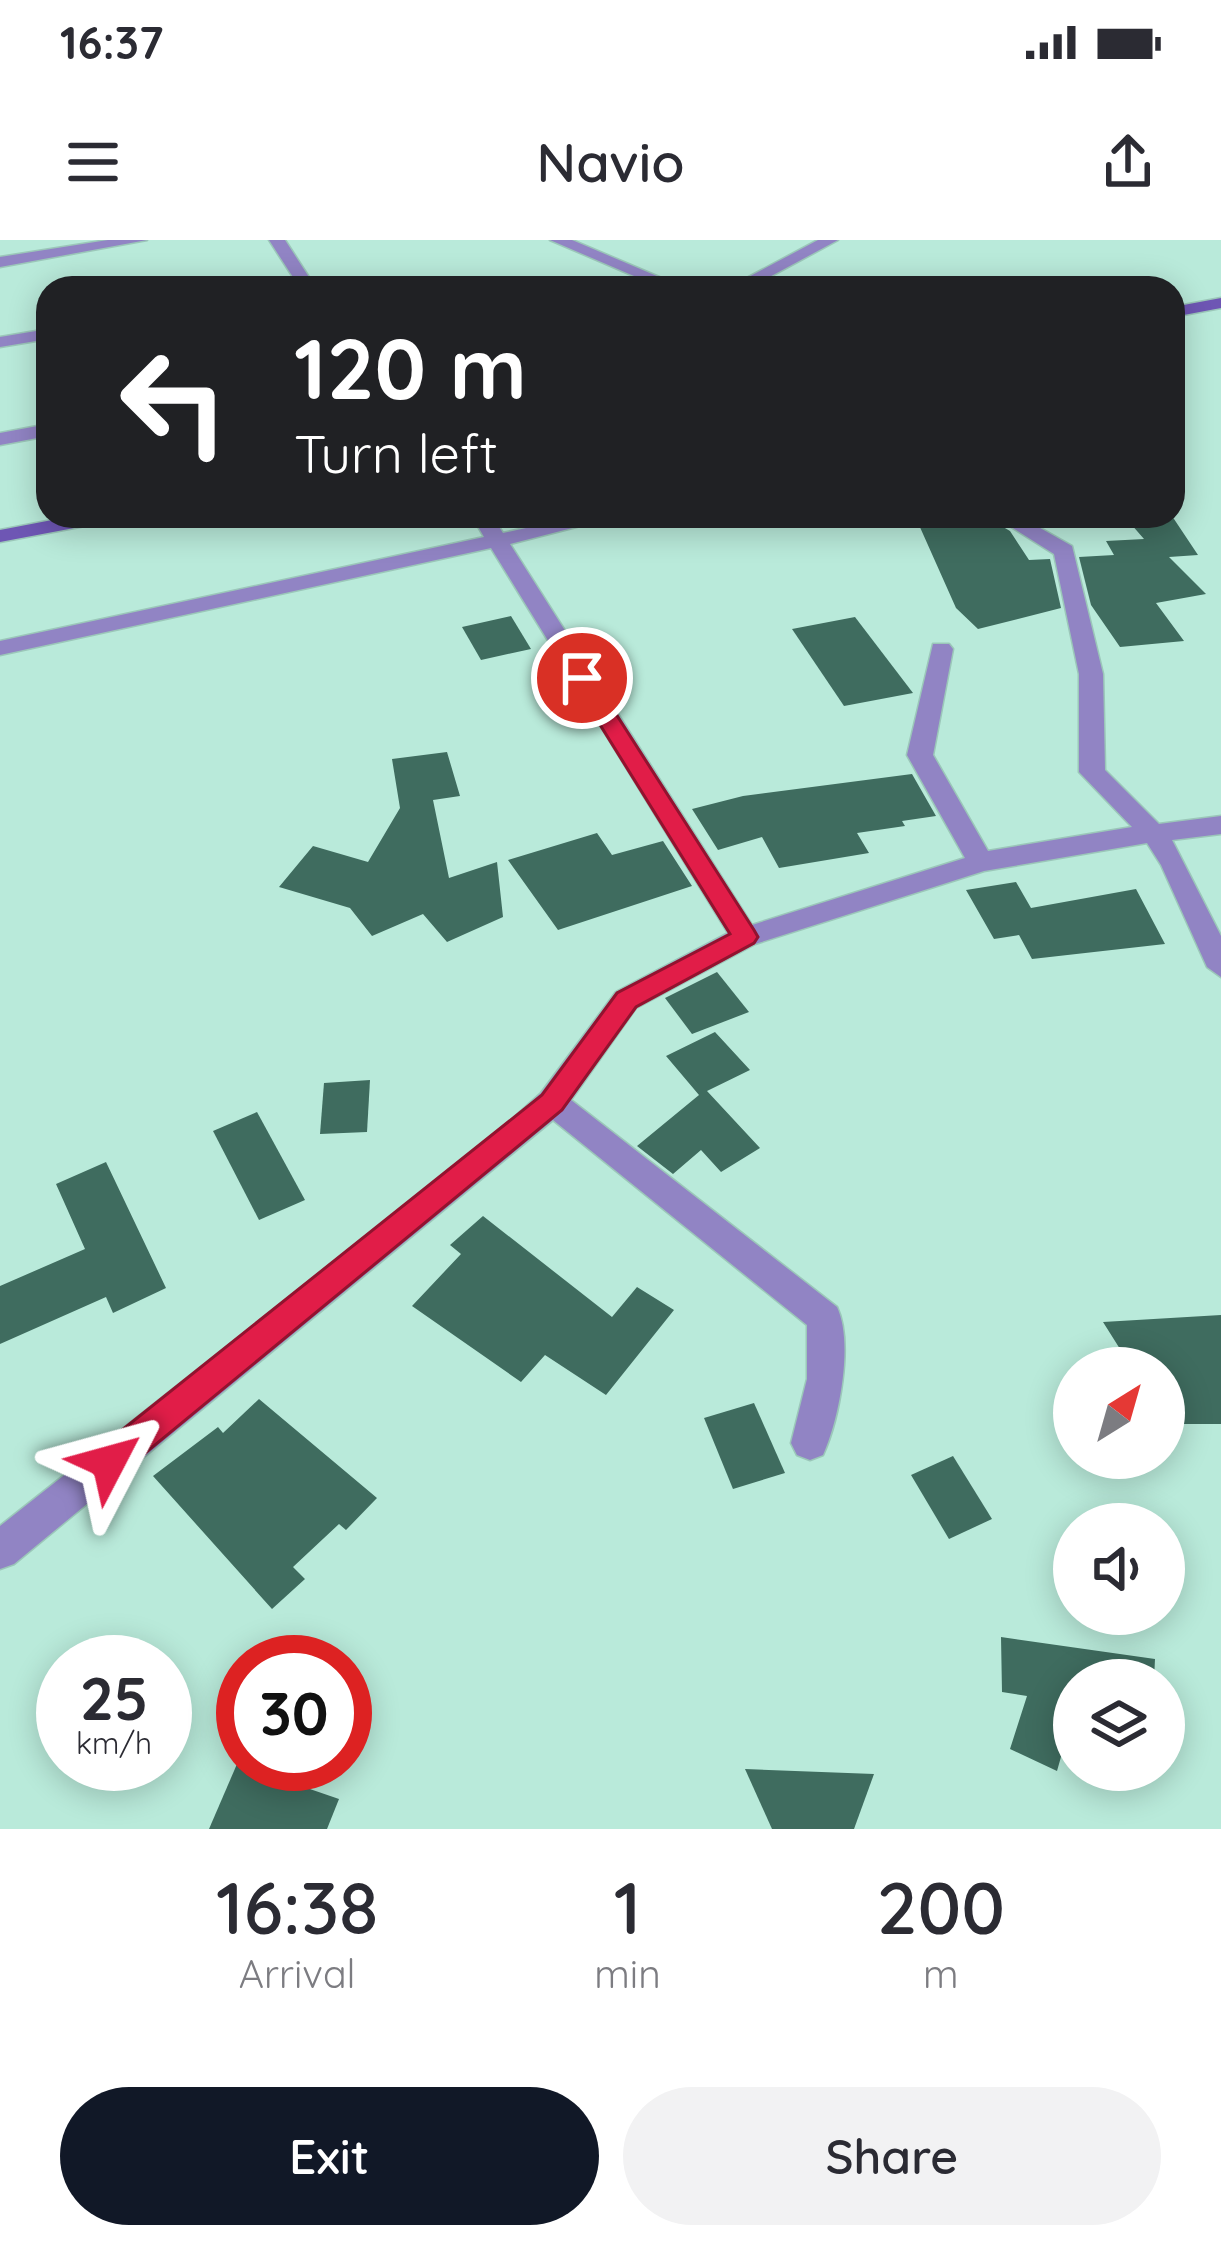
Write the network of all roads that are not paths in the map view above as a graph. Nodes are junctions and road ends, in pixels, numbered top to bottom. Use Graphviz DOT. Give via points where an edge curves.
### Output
graph roads {
  1 [pos="139,240"];
  2 [pos="277,240"];
  3 [pos="558,240"];
  4 [pos="830,240"];
  5 [pos="0,262"];
  6 [pos="300,276"];
  7 [pos="647,276"];
  8 [pos="760,276"];
  9 [pos="1221,303"];
  10 [pos="1185,309"];
  11 [pos="36,336"];
  12 [pos="0,342"];
  13 [pos="36,432"];
  14 [pos="0,439"];
  15 [pos="42,528"];
  16 [pos="491,528"];
  17 [pos="554,528"];
  18 [pos="1025,528"];
  19 [pos="0,536"];
  20 [pos="500,540"];
  21 [pos="0,648"];
  22 [pos="941,650"];
  23 [pos="1221,825"];
  24 [pos="1155,835"];
  25 [pos="981,862"];
  26 [pos="745,937"];
  27 [pos="1221,968"];
  28 [pos="552,1102"];
  29 [pos="810,1443"];
  30 [pos="0,1550"];
  1 -- 5 [label="street"];
  2 -- 6 [label="street"];
  3 -- 7 [label="street"];
  4 -- 8 [label="street"];
  9 -- 10 [label="main road"];
  11 -- 12 [label="street"];
  13 -- 14 [label="street"];
  15 -- 19 [label="main road"];
  16 -- 20 [label="street"];
  17 -- 20 [label="street"];
  18 -- 24 [label="street" via="1064,550 1091,674 1092,772"];
  20 -- 21 [label="street"];
  20 -- 26 [label="street"];
  22 -- 25 [label="street" via="920,754"];
  23 -- 24 [label="street"];
  24 -- 25 [label="street"];
  24 -- 27 [label="street"];
  25 -- 26 [label="street"];
  26 -- 28 [label="street" via="626,1000"];
  28 -- 29 [label="street" via="825,1318 825,1379"];
  28 -- 30 [label="street"];
}
